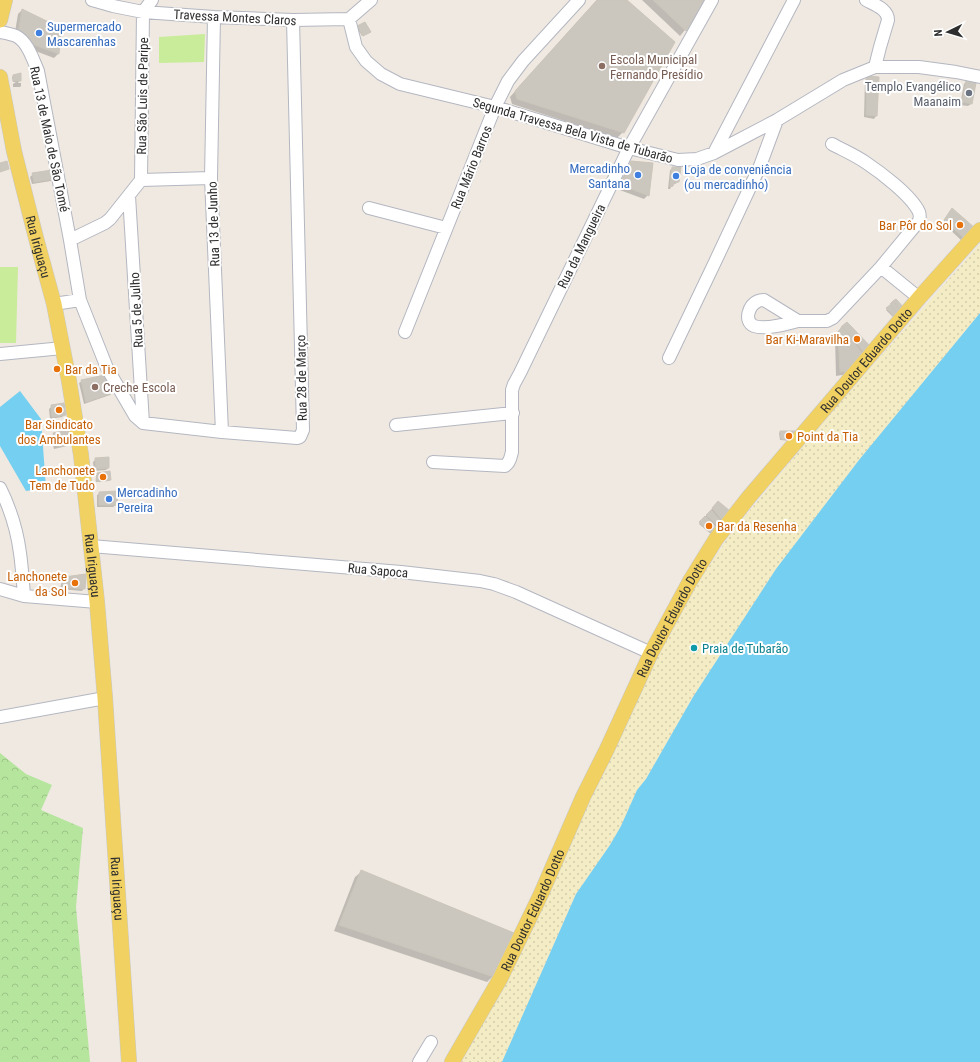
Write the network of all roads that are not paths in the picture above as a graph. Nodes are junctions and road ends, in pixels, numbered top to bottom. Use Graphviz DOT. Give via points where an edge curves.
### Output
graph roads {
  1 [pos="5,0"];
  2 [pos="92,0"];
  3 [pos="152,0"];
  4 [pos="372,0"];
  5 [pos="579,0"];
  6 [pos="712,0"];
  7 [pos="794,0"];
  8 [pos="866,0"];
  9 [pos="142,12"];
  10 [pos="214,16"];
  11 [pos="349,19"];
  12 [pos="0,20"];
  13 [pos="293,20"];
  14 [pos="0,32"];
  15 [pos="875,67"];
  16 [pos="0,77"];
  17 [pos="980,77"];
  18 [pos="495,107"];
  19 [pos="777,120"];
  20 [pos="832,144"];
  21 [pos="629,148"];
  22 [pos="714,153"];
  23 [pos="211,178"];
  24 [pos="141,180"];
  25 [pos="129,196"];
  26 [pos="369,208"];
  27 [pos="446,228"];
  28 [pos="980,230"];
  29 [pos="70,240"];
  30 [pos="881,267"];
  31 [pos="919,298"];
  32 [pos="80,300"];
  33 [pos="54,304"];
  34 [pos="798,321"];
  35 [pos="405,332"];
  36 [pos="63,348"];
  37 [pos="0,354"];
  38 [pos="669,358"];
  39 [pos="513,413"];
  40 [pos="143,423"];
  41 [pos="396,425"];
  42 [pos="222,432"];
  43 [pos="433,462"];
  44 [pos="0,488"];
  45 [pos="91,546"];
  46 [pos="0,589"];
  47 [pos="24,596"];
  48 [pos="97,602"];
  49 [pos="651,653"];
  50 [pos="105,698"];
  51 [pos="0,717"];
  52 [pos="431,1042"];
  53 [pos="129,1062"];
  54 [pos="419,1062"];
  55 [pos="452,1062"];
  1 -- 12 [label="main road"];
  2 -- 9 [label="street, Travessa Montes Claros"];
  3 -- 9 [label="street"];
  4 -- 11 [label="street"];
  5 -- 18 [label="street, Rua Mário Barros" via="523,60 508,80"];
  6 -- 21 [label="street, Rua da Mangueira"];
  7 -- 22 [label="street"];
  8 -- 15 [label="street" via="886,12 888,16"];
  9 -- 10 [label="street, Travessa Montes Claros"];
  9 -- 24 [label="street, Rua São Luis de Paripe"];
  10 -- 13 [label="street, Travessa Montes Claros"];
  10 -- 23 [label="street, Rua 13 de Junho"];
  11 -- 13 [label="street, Travessa Montes Claros"];
  11 -- 18 [label="street, Segunda Travessa Bela Vista de Tubarão" via="356,47 366,61 381,74 400,84"];
  13 -- 42 [label="street, Rua 28 de Março" via="303,430 297,438"];
  14 -- 29 [label="street, Rua 13 de Maio de São Tomé" via="17,37 25,44 38,72"];
  15 -- 17 [label="street, Segunda Travessa Bela Vista de Tubarão" via="919,67"];
  15 -- 19 [label="street, Segunda Travessa Bela Vista de Tubarão" via="843,80"];
  16 -- 33 [label="main road, Rua Iriguaçu" via="14,151"];
  18 -- 21 [label="street, Segunda Travessa Bela Vista de Tubarão"];
  18 -- 27 [label="street, Rua Mário Barros"];
  19 -- 22 [label="street, Segunda Travessa Bela Vista de Tubarão"];
  19 -- 38 [label="street" via="760,166"];
  20 -- 30 [label="street" via="864,161 898,186 919,212 919,221"];
  21 -- 22 [label="street, Segunda Travessa Bela Vista de Tubarão" via="678,160 697,159"];
  21 -- 39 [label="street, Rua da Mangueira" via="514,384"];
  23 -- 24 [label="street"];
  23 -- 42 [label="street, Rua 13 de Junho"];
  24 -- 25 [label="street"];
  25 -- 29 [label="street" via="105,223"];
  25 -- 40 [label="street, Rua 5 de Julho"];
  26 -- 27 [label="street"];
  27 -- 35 [label="street, Rua Mário Barros"];
  28 -- 31 [label="main road, Rua Doutor Eduardo Dotto"];
  29 -- 32 [label="street, Rua 13 de Maio de São Tomé"];
  30 -- 31 [label="street"];
  30 -- 34 [label="street" via="833,318 827,321"];
  31 -- 49 [label="main road, Rua Doutor Eduardo Dotto" via="716,539 690,580"];
  32 -- 33 [label="street"];
  32 -- 40 [label="street" via="107,368 135,416"];
  33 -- 36 [label="main road, Rua Iriguaçu"];
  36 -- 37 [label="street"];
  36 -- 45 [label="main road, Rua Iriguaçu" via="81,455"];
  39 -- 41 [label="street"];
  39 -- 43 [label="street" via="512,452 505,466"];
  40 -- 42 [label="street, Rua 28 de Março"];
  44 -- 47 [label="street" via="8,505 20,552"];
  45 -- 48 [label="main road, Rua Iriguaçu"];
  45 -- 49 [label="street, Rua Sapoca" via="480,581 516,592"];
  46 -- 47 [label="street"];
  47 -- 48 [label="street"];
  48 -- 50 [label="main road, Rua Iriguaçu"];
  49 -- 55 [label="main road, Rua Doutor Eduardo Dotto" via="500,979"];
  50 -- 51 [label="street"];
  50 -- 53 [label="main road, Rua Iriguaçu"];
  52 -- 54 [label="street"];
}
